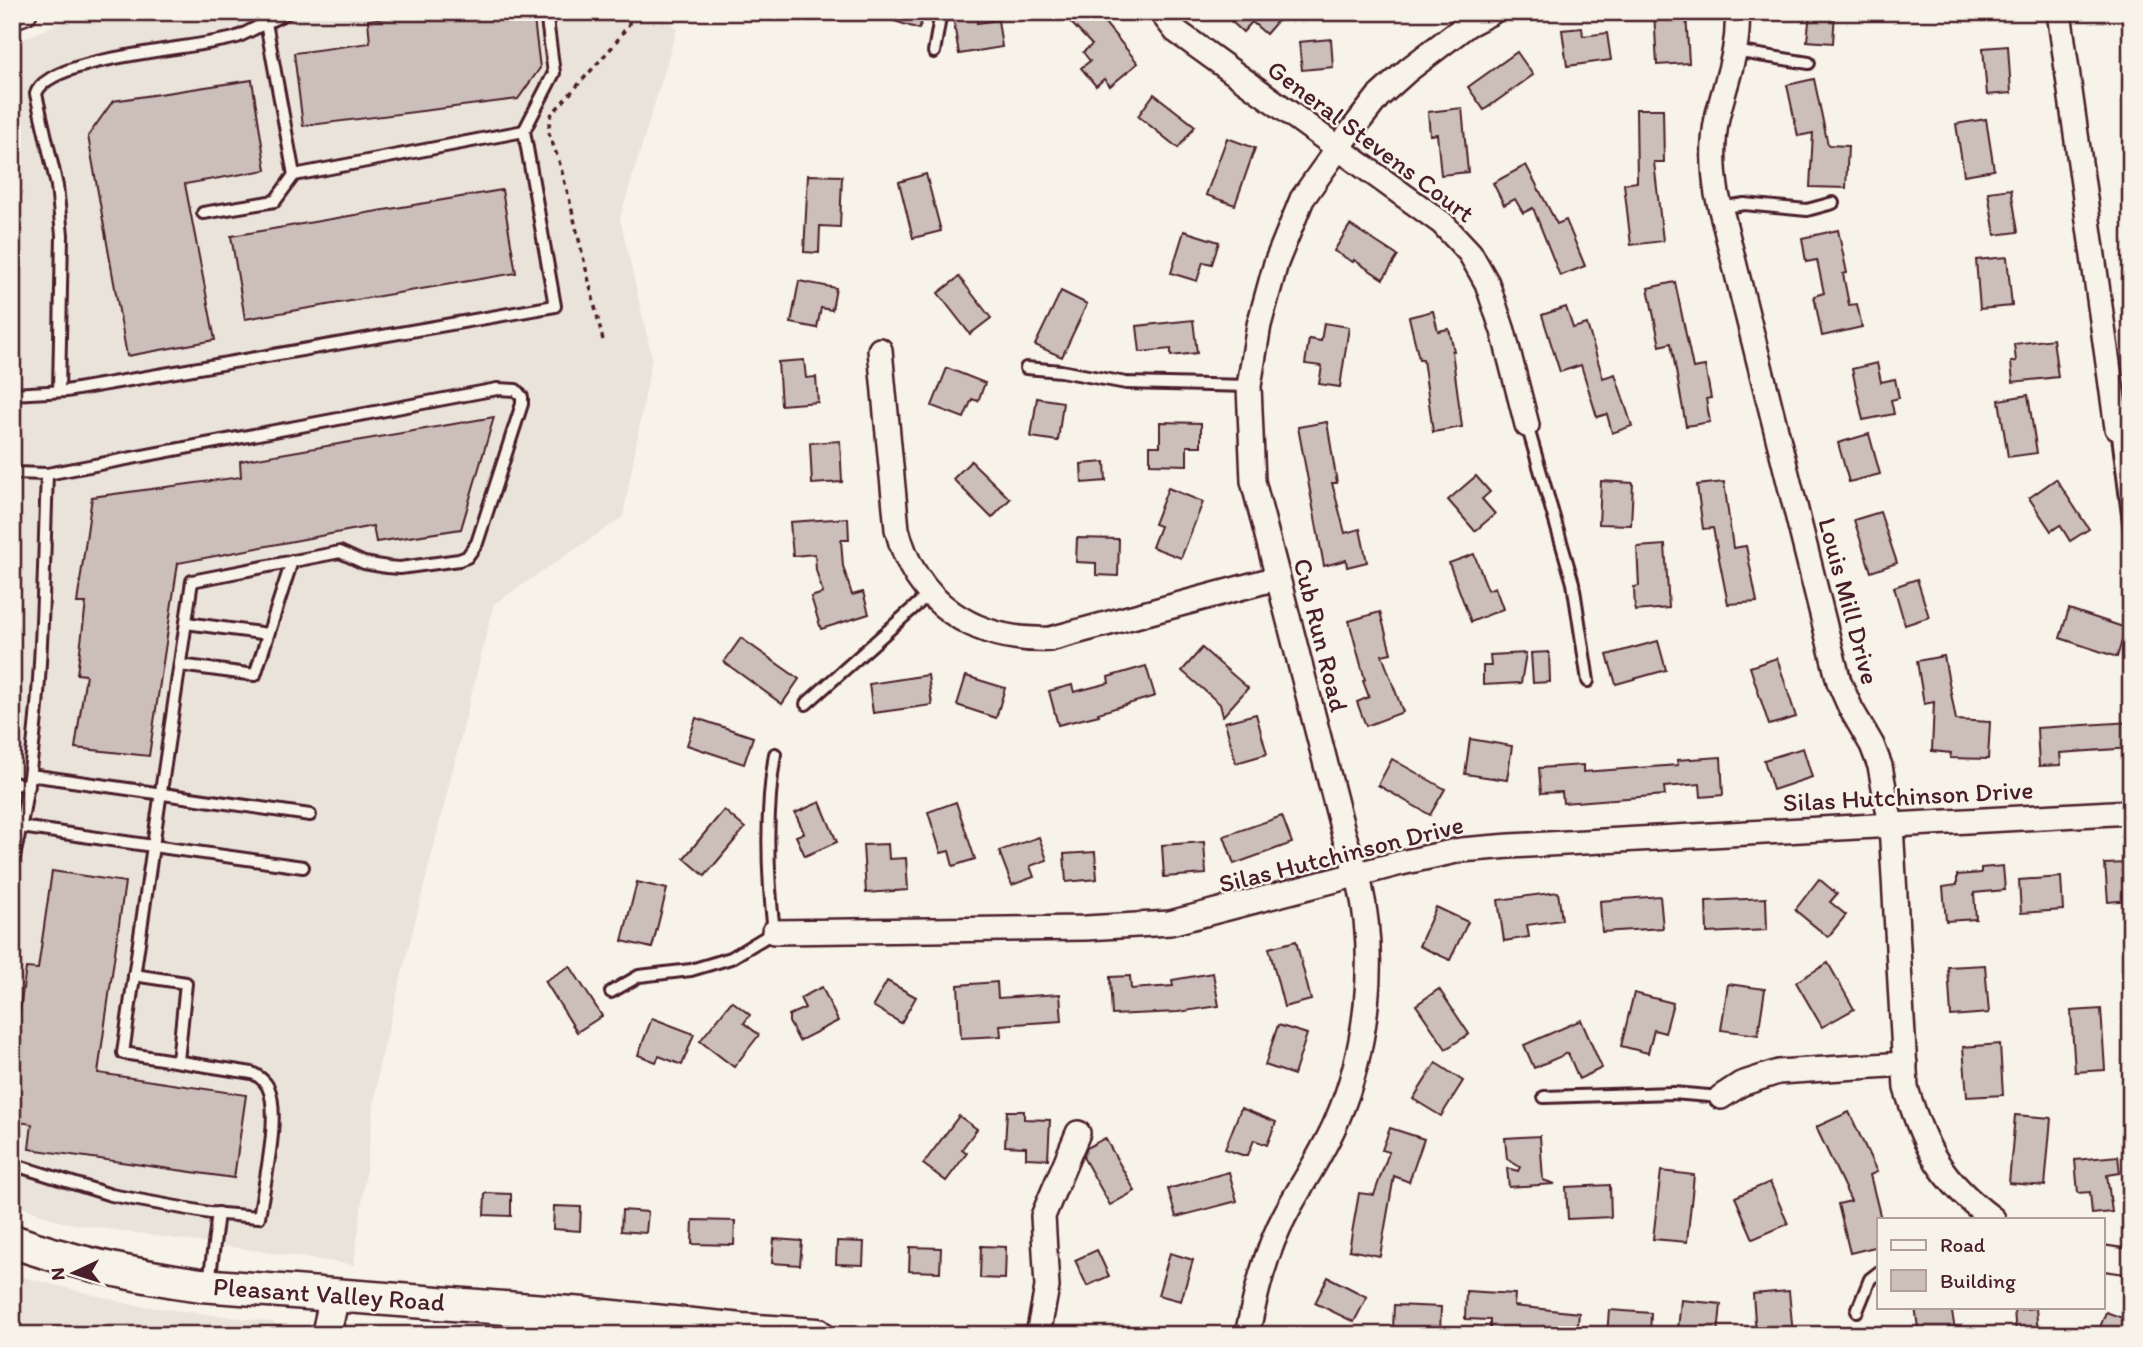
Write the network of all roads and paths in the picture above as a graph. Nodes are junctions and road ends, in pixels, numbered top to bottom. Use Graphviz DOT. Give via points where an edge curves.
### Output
graph roads {
  1 [pos="25,12"];
  2 [pos="288,12"];
  3 [pos="546,12"];
  4 [pos="631,12"];
  5 [pos="942,12"];
  6 [pos="1161,12"];
  7 [pos="1492,12"];
  8 [pos="1738,12"];
  9 [pos="2059,12"];
  10 [pos="12,17"];
  11 [pos="263,18"];
  12 [pos="1734,51"];
  13 [pos="934,52"];
  14 [pos="1809,63"];
  15 [pos="524,131"];
  16 [pos="1338,148"];
  17 [pos="294,175"];
  18 [pos="1833,203"];
  19 [pos="1720,208"];
  20 [pos="203,213"];
  21 [pos="603,340"];
  22 [pos="880,350"];
  23 [pos="1026,368"];
  24 [pos="1249,386"];
  25 [pos="59,391"];
  26 [pos="12,394"];
  27 [pos="1527,425"];
  28 [pos="2117,428"];
  29 [pos="12,473"];
  30 [pos="47,474"];
  31 [pos="2131,539"];
  32 [pos="292,561"];
  33 [pos="1277,578"];
  34 [pos="929,594"];
  35 [pos="186,623"];
  36 [pos="268,634"];
  37 [pos="180,665"];
  38 [pos="1588,681"];
  39 [pos="806,704"];
  40 [pos="775,754"];
  41 [pos="29,781"];
  42 [pos="12,783"];
  43 [pos="161,793"];
  44 [pos="12,812"];
  45 [pos="2131,812"];
  46 [pos="24,814"];
  47 [pos="310,815"];
  48 [pos="1891,825"];
  49 [pos="21,827"];
  50 [pos="153,846"];
  51 [pos="12,865"];
  52 [pos="303,867"];
  53 [pos="1357,874"];
  54 [pos="774,932"];
  55 [pos="134,975"];
  56 [pos="611,992"];
  57 [pos="178,1061"];
  58 [pos="1905,1064"];
  59 [pos="1544,1097"];
  60 [pos="1721,1097"];
  61 [pos="1078,1133"];
  62 [pos="12,1164"];
  63 [pos="218,1213"];
  64 [pos="1987,1218"];
  65 [pos="12,1241"];
  66 [pos="2104,1258"];
  67 [pos="2131,1262"];
  68 [pos="1877,1274"];
  69 [pos="208,1285"];
  70 [pos="335,1294"];
  71 [pos="1857,1311"];
  72 [pos="326,1335"];
  73 [pos="817,1335"];
  74 [pos="1038,1335"];
  75 [pos="1247,1335"];
  1 -- 10 [label="street"];
  2 -- 11 [label="lane"];
  3 -- 15 [label="lane" via="554,73"];
  4 -- 21 [label="path" via="629,24 613,46 551,115 548,131"];
  5 -- 13 [label="lane"];
  6 -- 16 [label="street, General Stevens Court" via="1176,31"];
  7 -- 16 [label="street, Cub Run Road" via="1408,70 1378,97"];
  8 -- 12 [label="street, Louis Mill Drive"];
  9 -- 28 [label="street"];
  11 -- 17 [label="lane"];
  11 -- 25 [label="lane" via="236,37 106,60 51,77 37,88 62,235"];
  12 -- 14 [label="lane"];
  12 -- 19 [label="street, Louis Mill Drive" via="1714,144"];
  15 -- 17 [label="lane"];
  15 -- 25 [label="lane" via="555,306"];
  16 -- 24 [label="street, Cub Run Road" via="1302,199 1276,263"];
  16 -- 27 [label="street, General Stevens Court" via="1442,223 1470,253 1488,283"];
  17 -- 20 [label="lane" via="275,201"];
  18 -- 19 [label="lane" via="1807,210 1744,204"];
  19 -- 48 [label="street, Louis Mill Drive" via="1839,682 1880,766"];
  22 -- 34 [label="street" via="897,529 906,559"];
  23 -- 24 [label="lane" via="1126,383"];
  24 -- 33 [label="street, Cub Run Road" via="1253,481"];
  25 -- 26 [label="lane"];
  27 -- 38 [label="lane" via="1573,583"];
  28 -- 31 [label="lane"];
  29 -- 30 [label="lane"];
  30 -- 32 [label="lane" via="497,389 516,390 522,397 477,543 467,557 400,568 364,563 340,552"];
  30 -- 41 [label="lane" via="38,696"];
  32 -- 35 [label="lane" via="192,581"];
  32 -- 36 [label="lane"];
  33 -- 34 [label="street" via="1070,635 1028,640 967,622"];
  33 -- 53 [label="street, Cub Run Road"];
  34 -- 39 [label="lane"];
  35 -- 36 [label="lane"];
  35 -- 37 [label="lane"];
  36 -- 37 [label="lane" via="255,675"];
  37 -- 43 [label="lane"];
  40 -- 54 [label="lane" via="767,837"];
  41 -- 42 [label="lane"];
  41 -- 43 [label="lane"];
  41 -- 46 [label="lane"];
  43 -- 47 [label="lane"];
  43 -- 50 [label="lane"];
  44 -- 46 [label="lane"];
  45 -- 48 [label="street, Silas Hutchinson Drive"];
  46 -- 49 [label="lane"];
  48 -- 53 [label="street, Silas Hutchinson Drive" via="1461,850"];
  48 -- 58 [label="street, Louis Mill Drive"];
  49 -- 50 [label="lane"];
  49 -- 51 [label="lane"];
  50 -- 52 [label="lane"];
  50 -- 55 [label="lane"];
  53 -- 54 [label="street, Silas Hutchinson Drive" via="1170,923"];
  53 -- 75 [label="street, Cub Run Road" via="1368,986 1353,1078 1338,1120 1284,1215 1266,1257"];
  54 -- 56 [label="lane" via="731,957 691,970 639,976"];
  55 -- 57 [label="lane" via="186,983"];
  55 -- 57 [label="lane" via="123,1053"];
  57 -- 63 [label="lane" via="252,1073 261,1077 272,1101 259,1217"];
  58 -- 60 [label="street" via="1771,1073"];
  58 -- 64 [label="street, Louis Mill Drive" via="1909,1100 1933,1156 1948,1179"];
  59 -- 60 [label="lane" via="1672,1093"];
  61 -- 74 [label="street" via="1043,1216 1047,1287"];
  62 -- 63 [label="lane" via="111,1195"];
  63 -- 69 [label="lane"];
  65 -- 69 [label="main road, Pleasant Valley Road" via="95,1266"];
  66 -- 67 [label="street"];
  68 -- 71 [label="lane" via="1870,1279"];
  69 -- 70 [label="main road, Pleasant Valley Road"];
  70 -- 72 [label="street"];
  70 -- 73 [label="main road, Pleasant Valley Road"];
}
